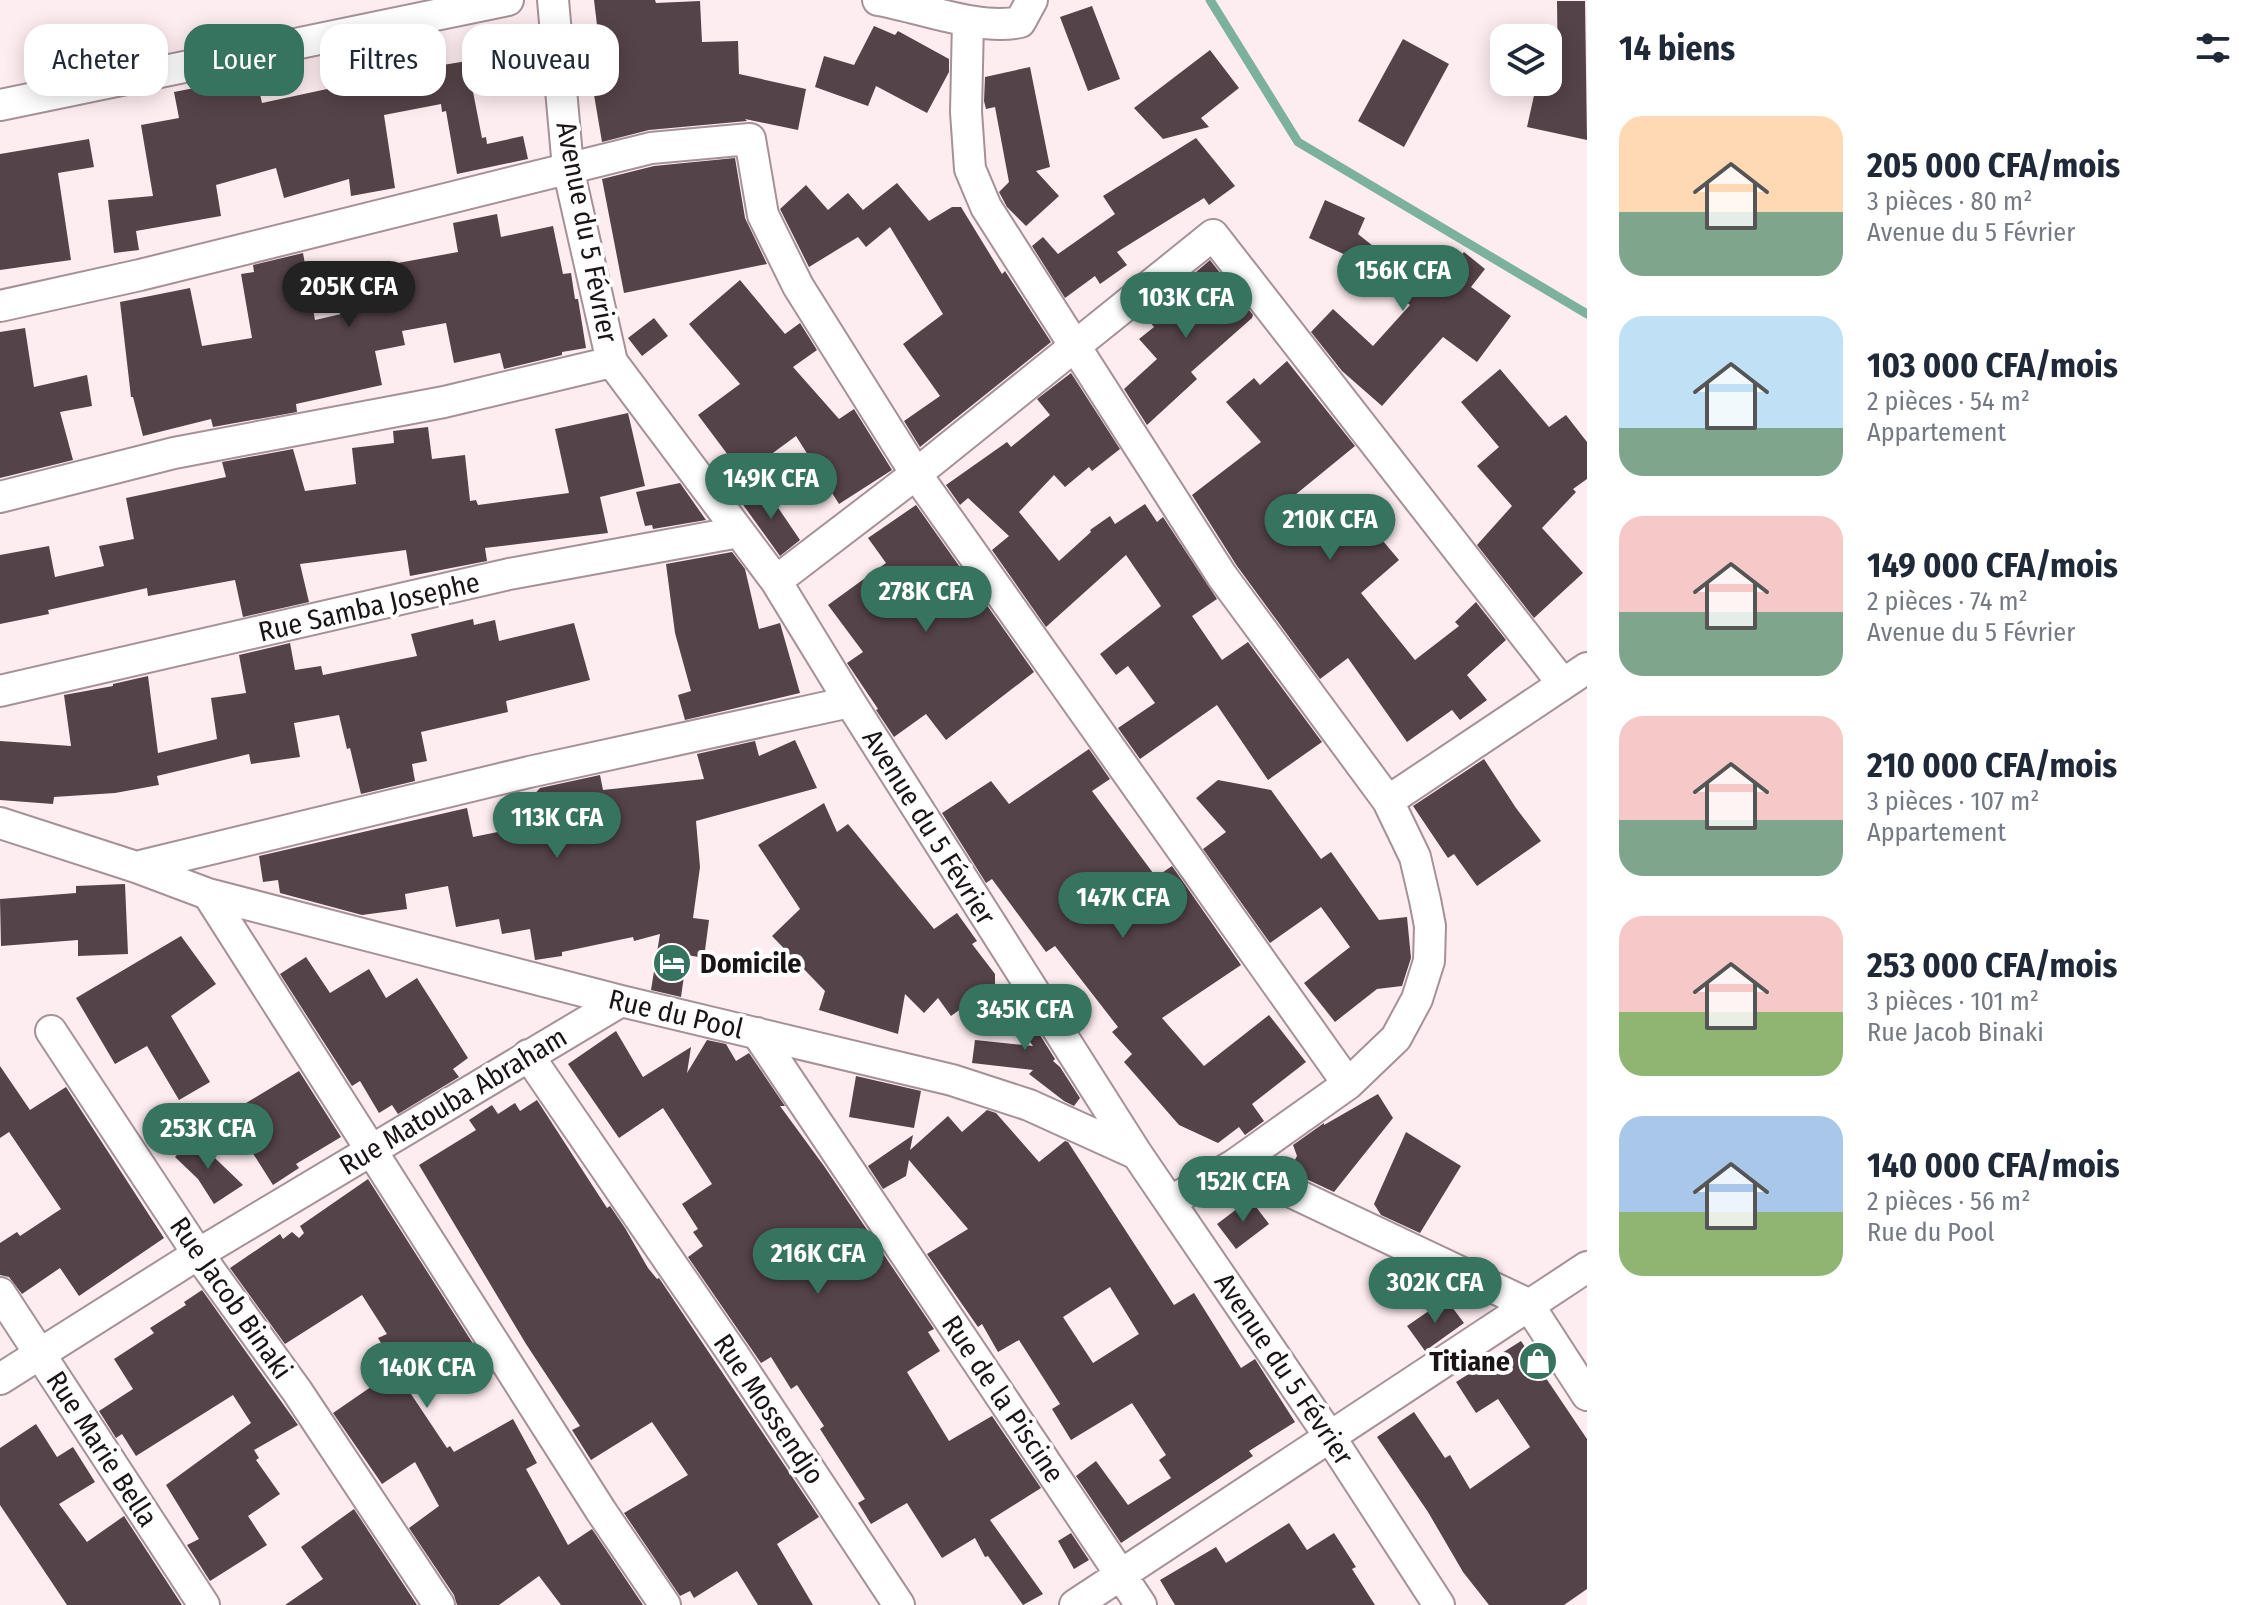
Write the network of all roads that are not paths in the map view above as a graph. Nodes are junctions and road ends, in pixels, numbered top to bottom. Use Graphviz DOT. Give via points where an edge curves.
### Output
graph roads {
  1 [pos="508,0"];
  2 [pos="553,0"];
  3 [pos="878,0"];
  4 [pos="1032,0"];
  5 [pos="968,21"];
  6 [pos="0,105"];
  7 [pos="568,168"];
  8 [pos="0,306"];
  9 [pos="1074,346"];
  10 [pos="612,362"];
  11 [pos="916,474"];
  12 [pos="0,497"];
  13 [pos="739,532"];
  14 [pos="776,581"];
  15 [pos="1575,676"];
  16 [pos="0,691"];
  17 [pos="850,702"];
  18 [pos="1388,801"];
  19 [pos="0,823"];
  20 [pos="136,867"];
  21 [pos="208,894"];
  22 [pos="621,1001"];
  23 [pos="51,1031"];
  24 [pos="757,1033"];
  25 [pos="528,1055"];
  26 [pos="1348,1084"];
  27 [pos="370,1151"];
  28 [pos="1137,1154"];
  29 [pos="1234,1165"];
  30 [pos="1171,1201"];
  31 [pos="198,1254"];
  32 [pos="1587,1267"];
  33 [pos="0,1293"];
  34 [pos="1528,1304"];
  35 [pos="39,1352"];
  36 [pos="0,1379"];
  37 [pos="1587,1395"];
  38 [pos="1330,1437"];
  39 [pos="1122,1576"];
  40 [pos="204,1605"];
  41 [pos="439,1605"];
  42 [pos="665,1605"];
  43 [pos="899,1605"];
  44 [pos="1075,1605"];
  45 [pos="1141,1605"];
  46 [pos="1439,1605"];
  1 -- 6 [label="street"];
  2 -- 7 [label="street, Avenue du 5 Février"];
  3 -- 5 [label="street"];
  4 -- 5 [label="street" via="1020,22 1003,26"];
  5 -- 9 [label="street" via="970,169 986,207"];
  7 -- 8 [label="street"];
  7 -- 10 [label="street, Avenue du 5 Février"];
  7 -- 11 [label="street" via="651,148 750,139 763,215 798,286"];
  9 -- 11 [label="street"];
  9 -- 15 [label="street" via="1213,235"];
  9 -- 18 [label="street" via="1222,576"];
  10 -- 12 [label="street" via="444,402 174,453"];
  10 -- 13 [label="street, Avenue du 5 Février"];
  11 -- 14 [label="street"];
  11 -- 26 [label="street"];
  13 -- 14 [label="street, Avenue du 5 Février"];
  13 -- 16 [label="street, Rue Samba Josephe" via="509,574"];
  14 -- 17 [label="street, Avenue du 5 Février"];
  15 -- 18 [label="street"];
  17 -- 20 [label="street" via="529,772"];
  17 -- 28 [label="street, Avenue du 5 Février"];
  18 -- 26 [label="street" via="1415,857 1430,926 1429,961 1396,1038"];
  19 -- 20 [label="street, Rue du Pool"];
  20 -- 21 [label="street, Rue du Pool"];
  21 -- 22 [label="street, Rue du Pool"];
  21 -- 27 [label="street"];
  22 -- 24 [label="street, Rue du Pool"];
  22 -- 25 [label="street, Rue Matouba Abraham"];
  23 -- 31 [label="street, Rue Jacob Binaki"];
  24 -- 28 [label="street, Rue du Pool" via="952,1080 1029,1105"];
  24 -- 39 [label="street, Rue de la Piscine"];
  25 -- 27 [label="street, Rue Matouba Abraham"];
  25 -- 43 [label="street, Rue Mossendjo"];
  26 -- 29 [label="street"];
  27 -- 31 [label="street, Rue Matouba Abraham"];
  27 -- 42 [label="street"];
  28 -- 30 [label="street, Avenue du 5 Février"];
  29 -- 30 [label="street"];
  29 -- 34 [label="street"];
  30 -- 38 [label="street, Avenue du 5 Février"];
  31 -- 35 [label="street, Rue Matouba Abraham"];
  31 -- 41 [label="street, Rue Jacob Binaki" via="297,1391"];
  32 -- 34 [label="street"];
  33 -- 35 [label="street, Rue Marie Bella"];
  34 -- 37 [label="street"];
  34 -- 38 [label="street"];
  35 -- 36 [label="street, Rue Matouba Abraham"];
  35 -- 40 [label="street, Rue Marie Bella"];
  38 -- 39 [label="street"];
  38 -- 46 [label="street, Avenue du 5 Février"];
  39 -- 44 [label="street"];
  39 -- 45 [label="street, Rue de la Piscine"];
}
